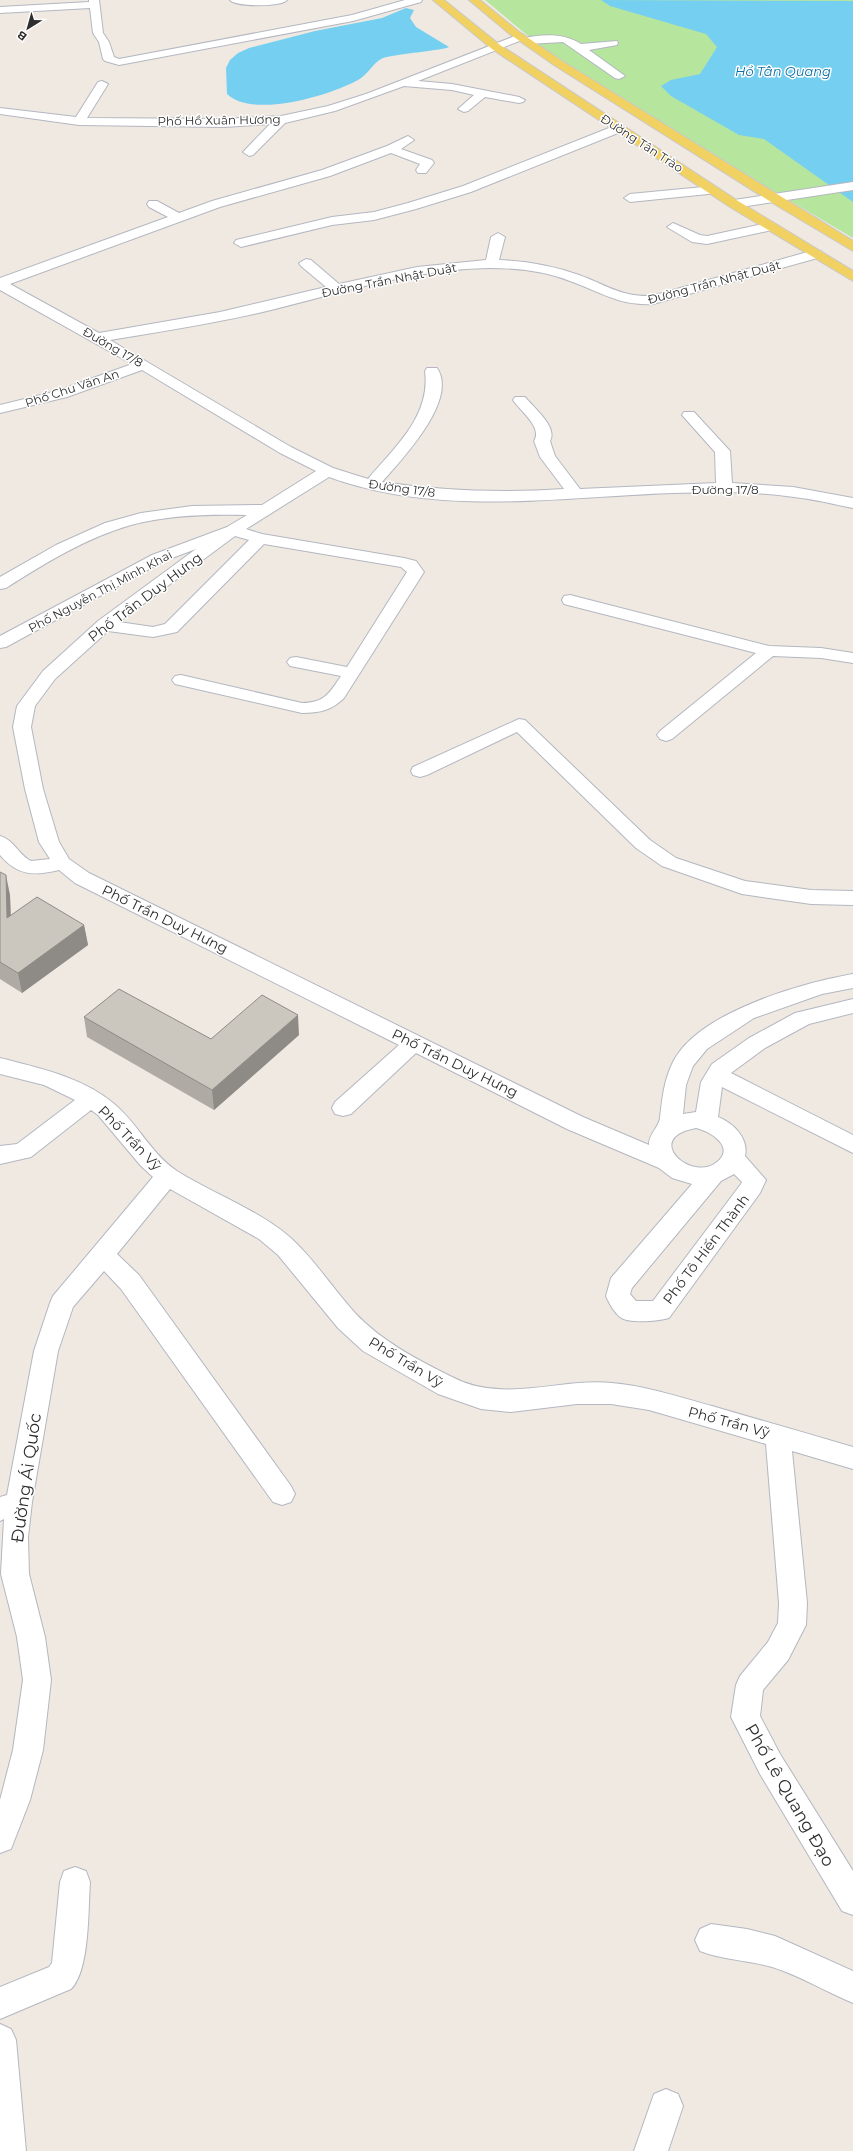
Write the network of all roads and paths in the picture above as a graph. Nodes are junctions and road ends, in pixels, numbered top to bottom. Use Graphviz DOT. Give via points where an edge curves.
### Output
graph roads {
  1 [pos="235,0"];
  2 [pos="282,0"];
  3 [pos="417,0"];
  4 [pos="438,0"];
  5 [pos="474,0"];
  6 [pos="94,3"];
  7 [pos="0,10"];
  8 [pos="523,39"];
  9 [pos="613,43"];
  10 [pos="496,47"];
  11 [pos="579,48"];
  12 [pos="619,76"];
  13 [pos="402,83"];
  14 [pos="102,84"];
  15 [pos="482,94"];
  16 [pos="519,100"];
  17 [pos="464,110"];
  18 [pos="0,111"];
  19 [pos="281,120"];
  20 [pos="79,121"];
  21 [pos="619,128"];
  22 [pos="408,140"];
  23 [pos="392,149"];
  24 [pos="250,152"];
  25 [pos="422,170"];
  26 [pos="853,186"];
  27 [pos="714,190"];
  28 [pos="769,197"];
  29 [pos="630,198"];
  30 [pos="153,204"];
  31 [pos="734,204"];
  32 [pos="178,218"];
  33 [pos="772,226"];
  34 [pos="673,227"];
  35 [pos="498,237"];
  36 [pos="241,243"];
  37 [pos="853,247"];
  38 [pos="816,254"];
  39 [pos="306,263"];
  40 [pos="492,264"];
  41 [pos="853,277"];
  42 [pos="0,283"];
  43 [pos="335,288"];
  44 [pos="97,338"];
  45 [pos="143,365"];
  46 [pos="432,371"];
  47 [pos="520,400"];
  48 [pos="0,409"];
  49 [pos="689,415"];
  50 [pos="326,471"];
  51 [pos="371,485"];
  52 [pos="724,487"];
  53 [pos="575,493"];
  54 [pos="853,503"];
  55 [pos="265,510"];
  56 [pos="234,530"];
  57 [pos="260,538"];
  58 [pos="0,584"];
  59 [pos="570,600"];
  60 [pos="104,625"];
  61 [pos="0,643"];
  62 [pos="769,651"];
  63 [pos="853,658"];
  64 [pos="296,662"];
  65 [pos="351,673"];
  66 [pos="181,680"];
  67 [pos="666,736"];
  68 [pos="420,771"];
  69 [pos="0,842"];
  70 [pos="62,863"];
  71 [pos="853,898"];
  72 [pos="853,981"];
  73 [pos="853,1006"];
  74 [pos="414,1042"];
  75 [pos="0,1066"];
  76 [pos="717,1074"];
  77 [pos="91,1099"];
  78 [pos="343,1108"];
  79 [pos="706,1122"];
  80 [pos="670,1127"];
  81 [pos="853,1145"];
  82 [pos="0,1155"];
  83 [pos="734,1159"];
  84 [pos="664,1161"];
  85 [pos="167,1176"];
  86 [pos="712,1176"];
  87 [pos="103,1255"];
  88 [pos="778,1435"];
  89 [pos="853,1458"];
  90 [pos="282,1494"];
  91 [pos="10,1505"];
  92 [pos="0,1838"];
  93 [pos="75,1882"];
  94 [pos="853,1900"];
  95 [pos="711,1940"];
  96 [pos="853,1987"];
  97 [pos="0,2003"];
  98 [pos="0,2040"];
  99 [pos="666,2106"];
  100 [pos="9,2151"];
  101 [pos="651,2151"];
  1 -- 2 [label="street"];
  3 -- 6 [label="street" via="353,18 119,62 109,59 104,42 98,34"];
  4 -- 10 [label="main road, Đường Tân Trào"];
  5 -- 8 [label="main road, Đường Tân Trào"];
  6 -- 7 [label="street"];
  8 -- 10 [label="street, Phố Hồ Xuân Hương"];
  8 -- 11 [label="street, Phố Hồ Xuân Hương" via="558,38 567,40"];
  8 -- 28 [label="main road, Đường Tân Trào"];
  9 -- 11 [label="street"];
  10 -- 13 [label="street, Phố Hồ Xuân Hương"];
  10 -- 21 [label="main road, Đường Tân Trào"];
  11 -- 12 [label="street, Phố Hồ Xuân Hương"];
  13 -- 15 [label="street" via="452,87"];
  13 -- 19 [label="street, Phố Hồ Xuân Hương" via="331,109"];
  14 -- 20 [label="street"];
  15 -- 16 [label="street"];
  15 -- 17 [label="street"];
  18 -- 20 [label="street, Phố Hồ Xuân Hương"];
  19 -- 20 [label="street, Phố Hồ Xuân Hương" via="224,123"];
  19 -- 24 [label="street"];
  21 -- 27 [label="main road, Đường Tân Trào"];
  21 -- 36 [label="street" via="467,189 426,202 374,216 332,221"];
  22 -- 23 [label="street"];
  23 -- 25 [label="street" via="428,162"];
  23 -- 32 [label="street" via="298,182 228,200"];
  26 -- 28 [label="street"];
  27 -- 29 [label="street"];
  27 -- 31 [label="main road, Đường Tân Trào"];
  28 -- 31 [label="street"];
  28 -- 37 [label="main road, Đường Tân Trào"];
  30 -- 32 [label="street"];
  31 -- 33 [label="main road, Đường Tân Trào"];
  32 -- 42 [label="street"];
  33 -- 34 [label="street" via="707,240 698,239"];
  33 -- 38 [label="main road, Đường Tân Trào"];
  35 -- 40 [label="street"];
  38 -- 40 [label="street, Đường Trần Nhật Duật" via="653,300 635,302 620,299 573,277 533,267"];
  38 -- 41 [label="main road, Đường Tân Trào"];
  39 -- 43 [label="street"];
  40 -- 43 [label="street, Đường Trần Nhật Duật" via="442,267"];
  42 -- 44 [label="street, Đường 17/8"];
  43 -- 44 [label="street, Đường Trần Nhật Duật" via="232,314"];
  44 -- 45 [label="street, Đường 17/8"];
  45 -- 48 [label="street, Phố Chu Văn An" via="62,394"];
  45 -- 50 [label="street, Đường 17/8"];
  46 -- 51 [label="street" via="435,380 430,406 415,432"];
  47 -- 53 [label="street" via="544,429 545,436 542,441 548,457"];
  49 -- 52 [label="street" via="722,451"];
  50 -- 51 [label="street, Đường 17/8"];
  50 -- 55 [label="street, Phố Nguyễn Thị Minh Khai"];
  51 -- 53 [label="street, Đường 17/8" via="472,496"];
  52 -- 53 [label="street, Đường 17/8"];
  52 -- 54 [label="street, Đường 17/8" via="781,490"];
  55 -- 56 [label="street, Phố Nguyễn Thị Minh Khai"];
  55 -- 58 [label="street" via="184,512 130,521 74,543"];
  56 -- 57 [label="street"];
  56 -- 60 [label="street, Phố Trần Duy Hưng"];
  56 -- 61 [label="street, Phố Nguyễn Thị Minh Khai" via="158,558"];
  57 -- 60 [label="street" via="171,628 153,632"];
  57 -- 65 [label="street" via="404,563 416,572"];
  59 -- 62 [label="street"];
  60 -- 70 [label="street, Phố Trần Duy Hưng" via="49,675 26,706 22,727 34,789 49,842"];
  62 -- 63 [label="street" via="822,653"];
  62 -- 67 [label="street"];
  64 -- 65 [label="street"];
  65 -- 66 [label="street" via="338,694 330,702 317,708 302,708 262,700"];
  68 -- 71 [label="street" via="519,724 643,844 668,862 742,887 811,896"];
  69 -- 70 [label="street" via="17,863 28,868 40,869"];
  70 -- 74 [label="street, Phố Trần Duy Hưng" via="82,878"];
  72 -- 80 [label="street" via="819,987 746,1013 699,1044 683,1063 675,1085"];
  73 -- 76 [label="street" via="803,1018 756,1043"];
  74 -- 78 [label="street"];
  74 -- 84 [label="street, Phố Trần Duy Hưng" via="575,1123"];
  75 -- 77 [label="street, Phố Trần Vỹ" via="50,1079"];
  76 -- 79 [label="street" via="712,1082"];
  76 -- 81 [label="street"];
  77 -- 82 [label="street" via="23,1151"];
  77 -- 85 [label="street, Phố Trần Vỹ" via="106,1109 149,1160"];
  79 -- 80 [label="street" via="687,1120"];
  79 -- 83 [label="street" via="726,1133 735,1150"];
  80 -- 84 [label="street" via="661,1136 659,1145"];
  83 -- 86 [label="street, Phố Tô Hiến Thành" via="729,1166"];
  83 -- 86 [label="street, Phố Tô Hiến Thành" via="754,1180 752,1187 660,1311 629,1312 618,1296 620,1286"];
  84 -- 86 [label="street" via="671,1168 691,1176"];
  85 -- 87 [label="street, Đường Ái Quốc"];
  85 -- 88 [label="street, Phố Trần Vỹ" via="273,1238 286,1248 347,1321 372,1344 447,1387 481,1398 511,1401 577,1393 611,1393 649,1399"];
  87 -- 90 [label="street" via="130,1282"];
  87 -- 91 [label="street, Đường Ái Quốc" via="62,1303 46,1351"];
  88 -- 89 [label="street, Phố Trần Vỹ"];
  88 -- 94 [label="street, Phố Lê Quang Đạo" via="793,1604 792,1625 778,1651 750,1685 745,1717 770,1764"];
  91 -- 92 [label="street, Đường Ái Quốc" via="15,1537 15,1574 31,1637 37,1680 28,1750 15,1800"];
  93 -- 97 [label="street" via="68,1965 65,1973 60,1978"];
  95 -- 96 [label="street" via="775,1952"];
  98 -- 100 [label="street"];
  99 -- 101 [label="street"];
}
